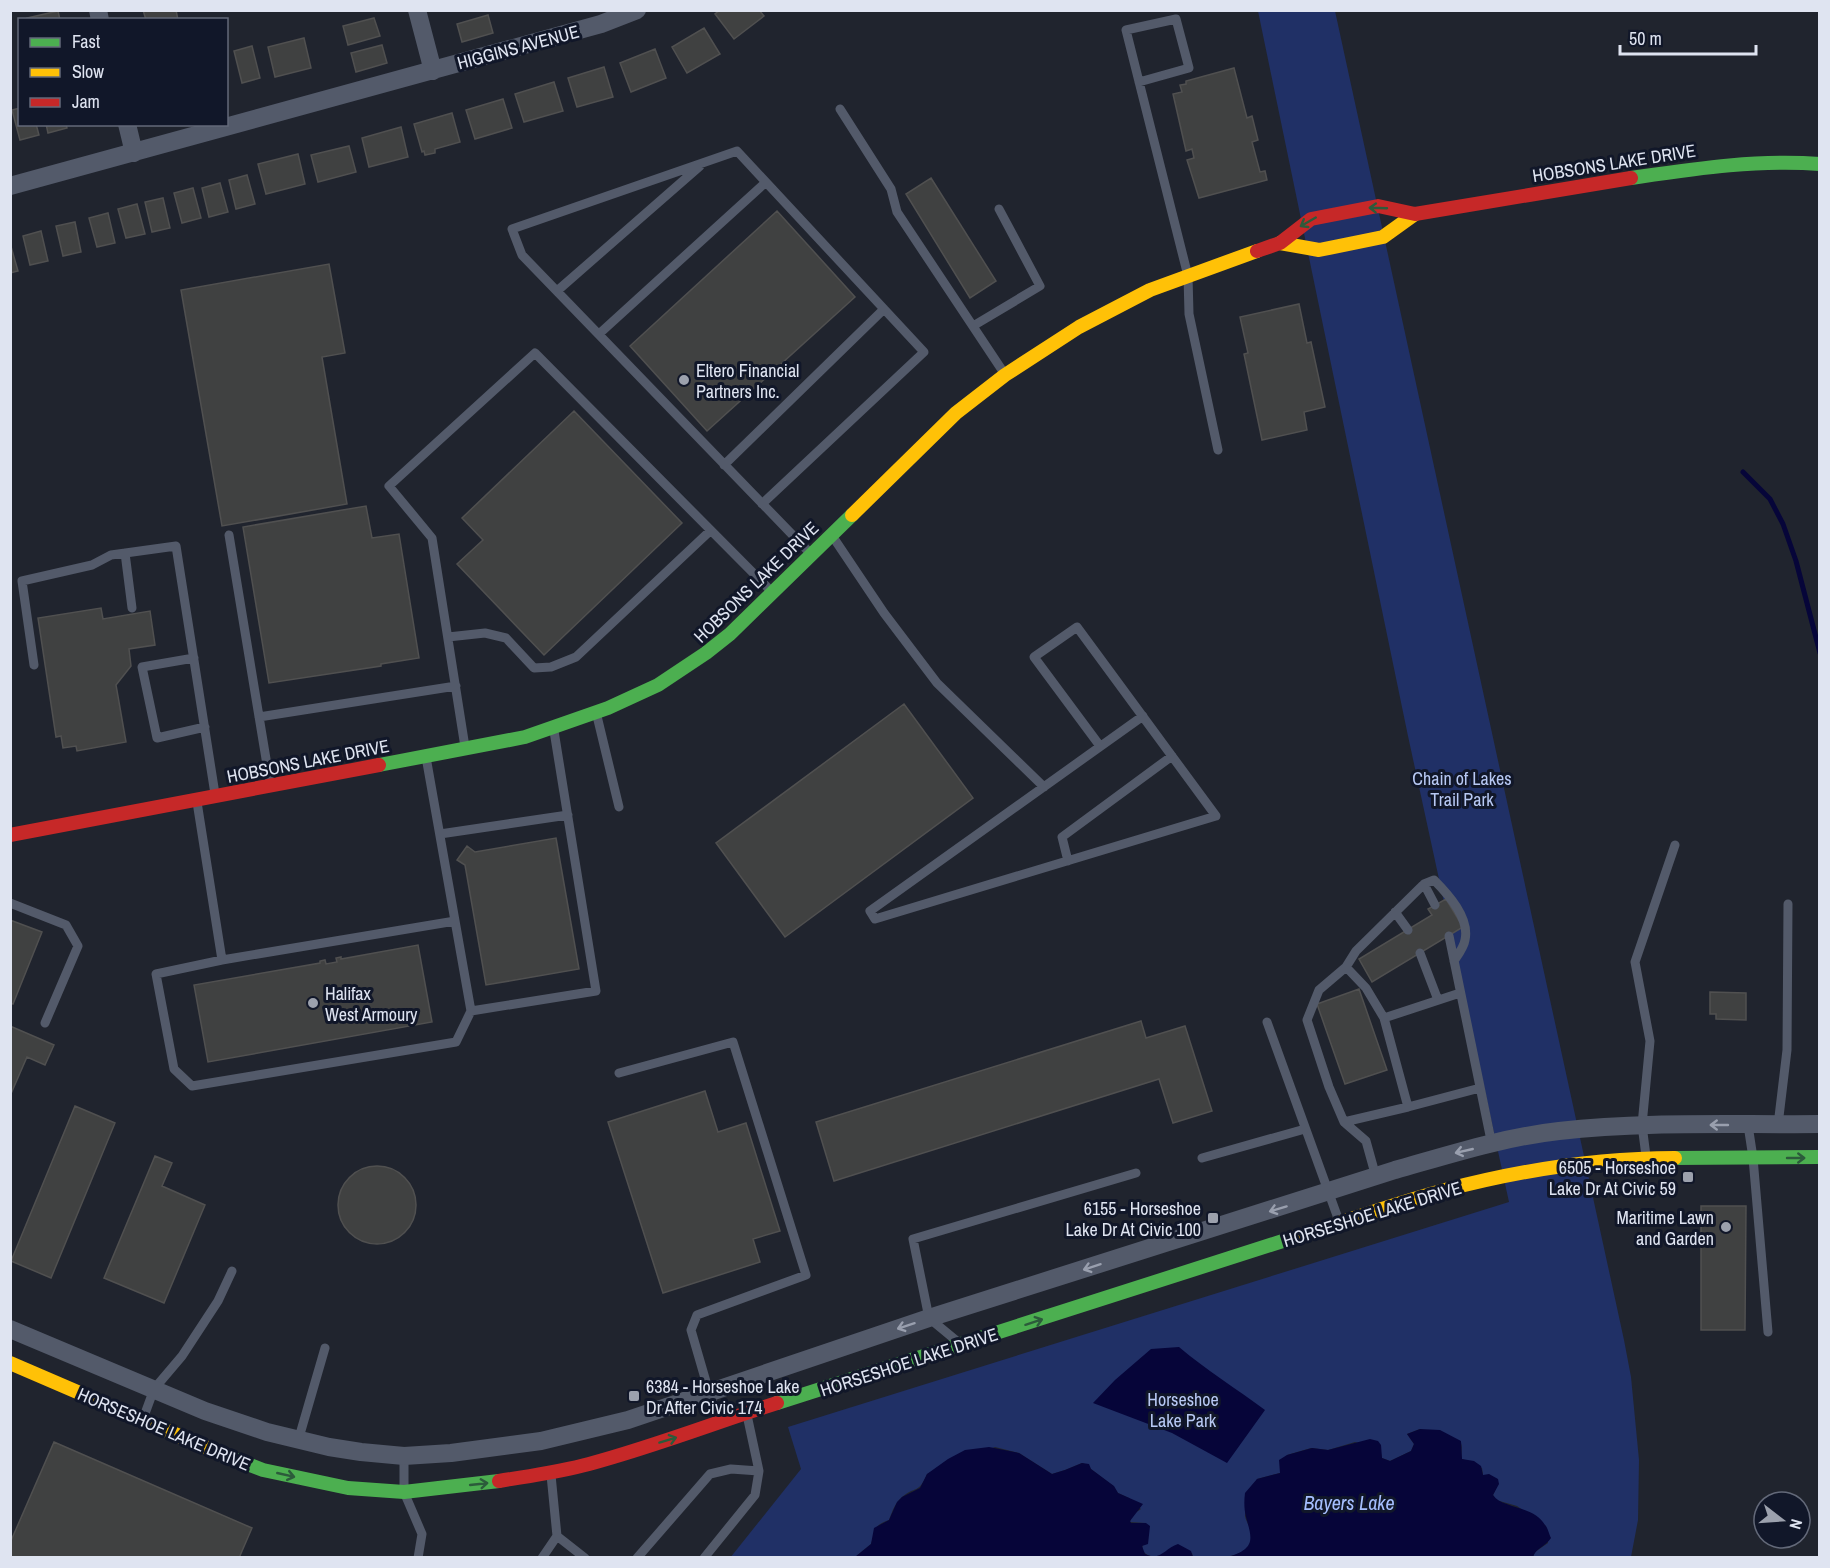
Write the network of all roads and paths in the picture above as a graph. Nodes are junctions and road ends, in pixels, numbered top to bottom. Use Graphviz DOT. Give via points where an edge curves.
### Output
graph roads {
  1 [pos="417,10"];
  2 [pos="637,10"];
  3 [pos="433,71"];
  4 [pos="1139,82"];
  5 [pos="840,109"];
  6 [pos="127,126"];
  7 [pos="134,153"];
  8 [pos="704,162"];
  9 [pos="1820,164"];
  10 [pos="766,182"];
  11 [pos="10,186"];
  12 [pos="999,209"];
  13 [pos="1414,214"];
  14 [pos="1280,243"];
  15 [pos="1188,276"];
  16 [pos="557,291"];
  17 [pos="884,309"];
  18 [pos="973,326"];
  19 [pos="599,334"];
  20 [pos="1005,375"];
  21 [pos="1218,450"];
  22 [pos="724,465"];
  23 [pos="762,504"];
  24 [pos="710,531"];
  25 [pos="831,535"];
  26 [pos="230,536"];
  27 [pos="124,553"];
  28 [pos="811,555"];
  29 [pos="772,593"];
  30 [pos="132,608"];
  31 [pos="448,637"];
  32 [pos="194,658"];
  33 [pos="34,665"];
  34 [pos="456,686"];
  35 [pos="596,714"];
  36 [pos="1143,716"];
  37 [pos="259,717"];
  38 [pos="205,727"];
  39 [pos="554,728"];
  40 [pos="1100,747"];
  41 [pos="466,749"];
  42 [pos="426,756"];
  43 [pos="1172,756"];
  44 [pos="270,786"];
  45 [pos="1044,787"];
  46 [pos="216,797"];
  47 [pos="197,800"];
  48 [pos="619,807"];
  49 [pos="568,815"];
  50 [pos="440,834"];
  51 [pos="10,835"];
  52 [pos="1675,845"];
  53 [pos="1068,861"];
  54 [pos="1424,884"];
  55 [pos="10,903"];
  56 [pos="1788,904"];
  57 [pos="1435,905"];
  58 [pos="1395,912"];
  59 [pos="455,921"];
  60 [pos="1408,930"];
  61 [pos="1449,936"];
  62 [pos="1420,953"];
  63 [pos="222,960"];
  64 [pos="1454,961"];
  65 [pos="1346,967"];
  66 [pos="1461,993"];
  67 [pos="1438,1000"];
  68 [pos="471,1011"];
  69 [pos="1384,1018"];
  70 [pos="1267,1022"];
  71 [pos="45,1023"];
  72 [pos="619,1073"];
  73 [pos="1480,1088"];
  74 [pos="1408,1107"];
  75 [pos="1344,1122"];
  76 [pos="1820,1124"];
  77 [pos="1642,1125"];
  78 [pos="1749,1125"];
  79 [pos="1778,1125"];
  80 [pos="1305,1129"];
  81 [pos="1492,1145"];
  82 [pos="1820,1157"];
  83 [pos="1202,1158"];
  84 [pos="1647,1158"];
  85 [pos="1753,1158"];
  86 [pos="1136,1173"];
  87 [pos="1376,1177"];
  88 [pos="1329,1193"];
  89 [pos="1340,1224"];
  90 [pos="232,1271"];
  91 [pos="929,1318"];
  92 [pos="10,1329"];
  93 [pos="1768,1332"];
  94 [pos="30,1337"];
  95 [pos="962,1345"];
  96 [pos="326,1348"];
  97 [pos="14,1365"];
  98 [pos="154,1389"];
  99 [pos="709,1392"];
  100 [pos="746,1413"];
  101 [pos="142,1421"];
  102 [pos="720,1421"];
  103 [pos="298,1441"];
  104 [pos="404,1456"];
  105 [pos="759,1471"];
  106 [pos="551,1472"];
  107 [pos="404,1492"];
  108 [pos="557,1536"];
  109 [pos="418,1557"];
  110 [pos="542,1557"];
  111 [pos="585,1557"];
  112 [pos="637,1557"];
  113 [pos="704,1557"];
  1 -- 3 [label="street"];
  2 -- 3 [label="street, HIGGINS AVENUE" via="601,24"];
  3 -- 7 [label="street, HIGGINS AVENUE"];
  4 -- 4 [label="lane" via="1189,68 1176,19 1126,30"];
  4 -- 15 [label="lane"];
  5 -- 18 [label="lane" via="891,189 897,212"];
  6 -- 7 [label="street"];
  7 -- 11 [label="street"];
  8 -- 10 [label="lane" via="737,151"];
  8 -- 16 [label="lane"];
  8 -- 16 [label="lane" via="512,228 522,255"];
  9 -- 13 [label="street, HOBSONS LAKE DRIVE" via="1702,168"];
  10 -- 17 [label="lane"];
  10 -- 19 [label="lane"];
  12 -- 18 [label="lane" via="1040,286"];
  13 -- 14 [label="street, HOBSONS LAKE DRIVE" via="1383,237 1319,250"];
  13 -- 14 [label="street, HOBSONS LAKE DRIVE, one-way" via="1378,206 1311,219"];
  14 -- 15 [label="street, HOBSONS LAKE DRIVE"];
  15 -- 20 [label="street, HOBSONS LAKE DRIVE" via="1150,290 1079,327"];
  15 -- 21 [label="lane" via="1189,314"];
  16 -- 19 [label="lane"];
  17 -- 22 [label="lane"];
  17 -- 23 [label="lane" via="924,352"];
  18 -- 20 [label="lane"];
  19 -- 22 [label="lane"];
  20 -- 25 [label="street, HOBSONS LAKE DRIVE" via="956,413"];
  22 -- 23 [label="lane"];
  23 -- 28 [label="lane"];
  24 -- 29 [label="lane"];
  24 -- 31 [label="lane" via="576,657 551,667 534,668 506,638 485,633"];
  24 -- 31 [label="lane" via="535,353 389,486 432,538"];
  25 -- 28 [label="street, HOBSONS LAKE DRIVE"];
  25 -- 45 [label="lane" via="937,683"];
  26 -- 37 [label="lane"];
  27 -- 30 [label="lane"];
  27 -- 32 [label="lane" via="176,546"];
  27 -- 33 [label="lane" via="92,565 22,581"];
  28 -- 29 [label="street, HOBSONS LAKE DRIVE"];
  29 -- 35 [label="street, HOBSONS LAKE DRIVE" via="702,658 665,682"];
  31 -- 34 [label="lane"];
  32 -- 38 [label="lane"];
  32 -- 38 [label="lane" via="142,667 157,738"];
  34 -- 37 [label="lane"];
  34 -- 41 [label="lane"];
  35 -- 39 [label="street, HOBSONS LAKE DRIVE"];
  35 -- 48 [label="lane"];
  36 -- 40 [label="lane"];
  36 -- 40 [label="lane" via="1077,627 1034,657"];
  36 -- 43 [label="lane"];
  37 -- 44 [label="lane"];
  38 -- 46 [label="lane"];
  39 -- 41 [label="street, HOBSONS LAKE DRIVE"];
  39 -- 49 [label="lane"];
  40 -- 45 [label="lane"];
  41 -- 42 [label="street, HOBSONS LAKE DRIVE"];
  42 -- 44 [label="street, HOBSONS LAKE DRIVE"];
  42 -- 50 [label="lane"];
  43 -- 53 [label="lane" via="1062,837"];
  43 -- 53 [label="lane" via="1216,816"];
  44 -- 46 [label="street, HOBSONS LAKE DRIVE"];
  45 -- 53 [label="lane" via="870,911 875,920"];
  46 -- 47 [label="street, HOBSONS LAKE DRIVE"];
  47 -- 51 [label="street, HOBSONS LAKE DRIVE"];
  47 -- 63 [label="lane"];
  49 -- 50 [label="lane"];
  49 -- 68 [label="lane" via="596,991"];
  50 -- 59 [label="lane"];
  52 -- 77 [label="lane" via="1635,962 1650,1041"];
  54 -- 57 [label="lane"];
  54 -- 58 [label="lane"];
  54 -- 64 [label="lane" via="1434,880 1448,894 1466,927 1465,942"];
  55 -- 71 [label="lane" via="66,925 78,946"];
  56 -- 79 [label="lane" via="1787,1050"];
  58 -- 60 [label="lane"];
  58 -- 65 [label="lane" via="1356,951"];
  59 -- 63 [label="lane"];
  59 -- 68 [label="lane"];
  61 -- 64 [label="lane"];
  62 -- 67 [label="lane"];
  63 -- 68 [label="lane" via="156,974 174,1069 192,1086 456,1042"];
  64 -- 66 [label="lane"];
  65 -- 69 [label="lane" via="1366,988"];
  65 -- 75 [label="lane" via="1319,990 1307,1020"];
  66 -- 67 [label="lane"];
  66 -- 73 [label="lane"];
  67 -- 69 [label="lane"];
  69 -- 74 [label="lane"];
  70 -- 80 [label="lane"];
  72 -- 99 [label="lane" via="733,1042 806,1275 697,1315 691,1330"];
  73 -- 74 [label="lane"];
  73 -- 81 [label="lane"];
  74 -- 75 [label="lane"];
  75 -- 87 [label="lane" via="1366,1141"];
  76 -- 79 [label="street, HORSESHOE LAKE DRIVE"];
  78 -- 77 [label="street, HORSESHOE LAKE DRIVE, one-way"];
  77 -- 81 [label="street, HORSESHOE LAKE DRIVE" via="1558,1131"];
  77 -- 84 [label="lane"];
  78 -- 79 [label="street, HORSESHOE LAKE DRIVE"];
  78 -- 85 [label="lane"];
  80 -- 83 [label="lane"];
  80 -- 88 [label="lane"];
  81 -- 87 [label="street, HORSESHOE LAKE DRIVE, one-way"];
  85 -- 82 [label="street, HORSESHOE LAKE DRIVE, one-way"];
  84 -- 85 [label="street, HORSESHOE LAKE DRIVE"];
  84 -- 89 [label="street, HORSESHOE LAKE DRIVE" via="1512,1174 1425,1196"];
  85 -- 93 [label="lane"];
  86 -- 91 [label="lane" via="913,1239"];
  87 -- 88 [label="street, HORSESHOE LAKE DRIVE"];
  88 -- 89 [label="lane"];
  88 -- 91 [label="street, HORSESHOE LAKE DRIVE, one-way"];
  95 -- 89 [label="street, HORSESHOE LAKE DRIVE, one-way"];
  90 -- 98 [label="lane" via="218,1301 182,1356"];
  91 -- 95 [label="lane"];
  91 -- 99 [label="street, HORSESHOE LAKE DRIVE, one-way"];
  92 -- 94 [label="street, HORSESHOE LAKE DRIVE"];
  94 -- 97 [label="street"];
  94 -- 98 [label="street, HORSESHOE LAKE DRIVE"];
  95 -- 100 [label="street, HORSESHOE LAKE DRIVE"];
  96 -- 103 [label="lane"];
  97 -- 101 [label="street, HORSESHOE LAKE DRIVE"];
  98 -- 101 [label="lane"];
  98 -- 103 [label="street, HORSESHOE LAKE DRIVE" via="236,1422"];
  99 -- 102 [label="lane"];
  99 -- 104 [label="street, HORSESHOE LAKE DRIVE" via="628,1420 541,1441"];
  100 -- 102 [label="street, HORSESHOE LAKE DRIVE"];
  100 -- 105 [label="lane"];
  101 -- 107 [label="street, HORSESHOE LAKE DRIVE, one-way" via="263,1470 348,1488"];
  106 -- 102 [label="street, HORSESHOE LAKE DRIVE, one-way" via="676,1438"];
  103 -- 104 [label="street, HORSESHOE LAKE DRIVE"];
  104 -- 107 [label="lane"];
  105 -- 112 [label="lane" via="731,1469 710,1474"];
  105 -- 113 [label="lane" via="755,1495"];
  107 -- 106 [label="street, HORSESHOE LAKE DRIVE, one-way"];
  106 -- 108 [label="lane"];
  107 -- 109 [label="lane" via="423,1534"];
  108 -- 110 [label="lane"];
  108 -- 111 [label="lane"];
}
